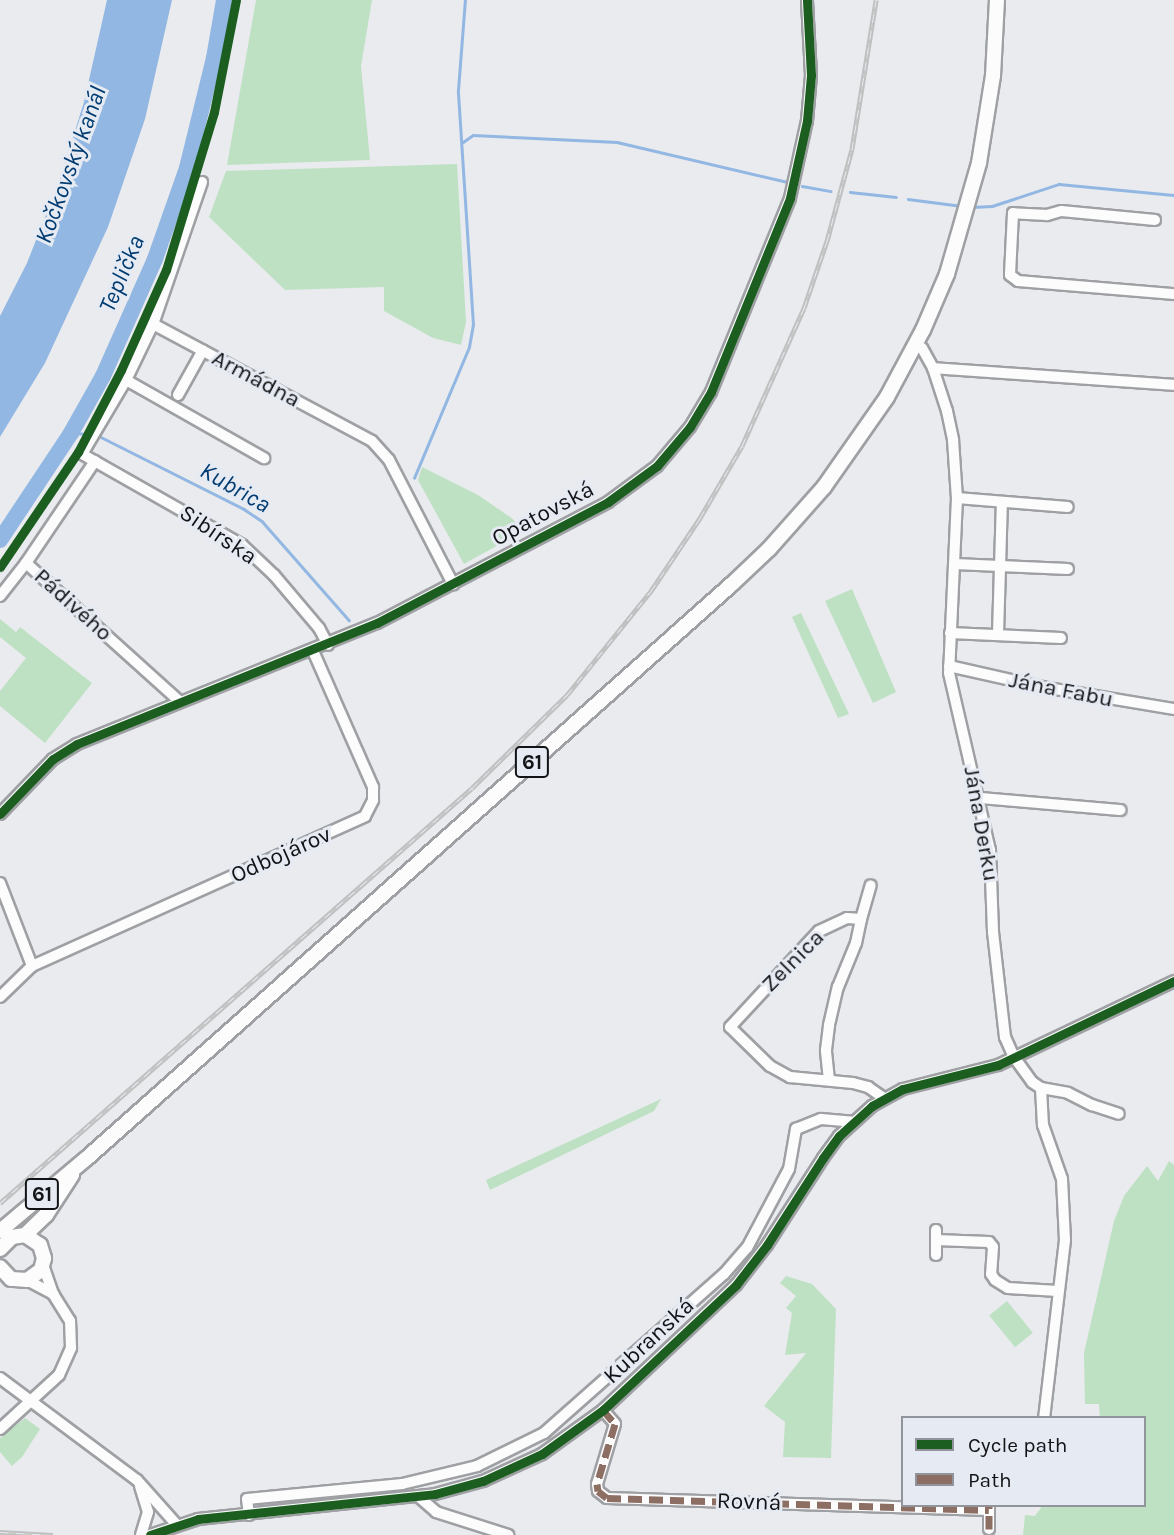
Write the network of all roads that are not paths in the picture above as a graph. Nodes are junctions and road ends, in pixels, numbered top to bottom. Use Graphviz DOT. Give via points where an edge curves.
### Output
graph roads {
  1 [pos="807,0"];
  2 [pos="997,0"];
  3 [pos="202,182"];
  4 [pos="1155,220"];
  5 [pos="1174,294"];
  6 [pos="153,324"];
  7 [pos="915,345"];
  8 [pos="203,350"];
  9 [pos="933,368"];
  10 [pos="126,380"];
  11 [pos="1174,385"];
  12 [pos="178,395"];
  13 [pos="264,458"];
  14 [pos="94,461"];
  15 [pos="957,498"];
  16 [pos="1002,502"];
  17 [pos="1068,507"];
  18 [pos="26,563"];
  19 [pos="954,564"];
  20 [pos="1000,568"];
  21 [pos="1068,569"];
  22 [pos="453,584"];
  23 [pos="0,596"];
  24 [pos="950,633"];
  25 [pos="998,634"];
  26 [pos="1061,638"];
  27 [pos="328,645"];
  28 [pos="313,651"];
  29 [pos="949,666"];
  30 [pos="179,701"];
  31 [pos="1174,709"];
  32 [pos="980,798"];
  33 [pos="1120,810"];
  34 [pos="0,814"];
  35 [pos="0,883"];
  36 [pos="871,885"];
  37 [pos="861,919"];
  38 [pos="32,966"];
  39 [pos="1174,981"];
  40 [pos="0,998"];
  41 [pos="1014,1057"];
  42 [pos="829,1080"];
  43 [pos="1041,1088"];
  44 [pos="884,1098"];
  45 [pos="1119,1114"];
  46 [pos="853,1122"];
  47 [pos="87,1158"];
  48 [pos="789,1169"];
  49 [pos="807,1179"];
  50 [pos="768,1214"];
  51 [pos="46,1215"];
  52 [pos="781,1222"];
  53 [pos="0,1231"];
  54 [pos="25,1235"];
  55 [pos="40,1245"];
  56 [pos="0,1249"];
  57 [pos="936,1255"];
  58 [pos="43,1265"];
  59 [pos="2,1272"];
  60 [pos="724,1274"];
  61 [pos="27,1280"];
  62 [pos="736,1285"];
  63 [pos="1058,1291"];
  64 [pos="53,1294"];
  65 [pos="663,1329"];
  66 [pos="677,1343"];
  67 [pos="0,1378"];
  68 [pos="606,1382"];
  69 [pos="618,1396"];
  70 [pos="31,1402"];
  71 [pos="603,1410"];
  72 [pos="1044,1416"];
  73 [pos="0,1429"];
  74 [pos="544,1433"];
  75 [pos="553,1447"];
  76 [pos="477,1466"];
  77 [pos="137,1480"];
  78 [pos="483,1481"];
  79 [pos="402,1483"];
  80 [pos="321,1492"];
  81 [pos="419,1497"];
  82 [pos="404,1499"];
  83 [pos="148,1506"];
  84 [pos="901,1506"];
  85 [pos="323,1507"];
  86 [pos="951,1507"];
  87 [pos="989,1508"];
  88 [pos="249,1515"];
  89 [pos="176,1524"];
  90 [pos="989,1529"];
  91 [pos="162,1532"];
  92 [pos="141,1535"];
  93 [pos="150,1535"];
  94 [pos="508,1535"];
  1 -- 22 [label="street, Opatovská" via="811,75 797,175 768,256 701,411 665,458 625,492"];
  2 -- 7 [label="main road, 61" via="990,97 969,206 947,274"];
  3 -- 6 [label="street"];
  4 -- 5 [label="street" via="1061,211 1013,213 1009,271 1018,281"];
  6 -- 8 [label="street, Armádna"];
  6 -- 10 [label="street"];
  7 -- 9 [label="street, Jána Derku" via="922,348"];
  7 -- 47 [label="main road, 61" via="853,449 769,549"];
  8 -- 12 [label="street"];
  8 -- 22 [label="street, Armádna" via="372,441 389,460"];
  9 -- 11 [label="street"];
  9 -- 15 [label="street, Jána Derku" via="947,411"];
  10 -- 13 [label="street"];
  10 -- 14 [label="street, Sibírska" via="85,449"];
  14 -- 18 [label="street, Pádivého"];
  14 -- 27 [label="street, Sibírska" via="242,545 274,575"];
  15 -- 16 [label="street"];
  15 -- 19 [label="street, Jána Derku"];
  16 -- 17 [label="street"];
  16 -- 20 [label="street"];
  18 -- 23 [label="street"];
  18 -- 30 [label="street, Pádivého"];
  19 -- 20 [label="street"];
  19 -- 24 [label="street, Jána Derku"];
  20 -- 21 [label="street"];
  20 -- 25 [label="street"];
  22 -- 27 [label="street, Opatovská"];
  24 -- 25 [label="street"];
  24 -- 29 [label="street, Jána Derku"];
  25 -- 26 [label="street"];
  27 -- 28 [label="street, Opatovská"];
  28 -- 30 [label="street, Opatovská"];
  28 -- 38 [label="street, Odbojárov" via="373,788 366,816"];
  29 -- 31 [label="street, Jána Fabu"];
  29 -- 32 [label="street, Jána Derku"];
  30 -- 34 [label="street, Opatovská" via="77,744 53,759"];
  32 -- 33 [label="street"];
  32 -- 41 [label="street, Jána Derku" via="993,879 993,932 1005,1037"];
  35 -- 38 [label="street"];
  36 -- 37 [label="street"];
  37 -- 42 [label="street, Zelnica" via="829,1025"];
  37 -- 42 [label="street, Zelnica" via="847,918 819,931 730,1027 770,1066 790,1077"];
  38 -- 40 [label="street"];
  39 -- 41 [label="street, Kubranská"];
  41 -- 43 [label="street"];
  41 -- 44 [label="street, Kubranská" via="986,1070 903,1089"];
  42 -- 44 [label="street, Zelnica" via="868,1087"];
  43 -- 45 [label="street" via="1068,1093"];
  43 -- 63 [label="street" via="1043,1125 1060,1166 1065,1201"];
  44 -- 46 [label="street, Kubranská"];
  46 -- 48 [label="street, Kubranská" via="821,1119 799,1126 793,1133"];
  46 -- 49 [label="street, Kubranská"];
  47 -- 51 [label="main road, 61"];
  47 -- 53 [label="main road, 61"];
  48 -- 49 [label="street"];
  48 -- 50 [label="street, Kubranská"];
  49 -- 52 [label="street, Kubranská"];
  50 -- 52 [label="street"];
  50 -- 60 [label="street, Kubranská"];
  51 -- 54 [label="main road, 61"];
  51 -- 55 [label="main road, 61"];
  52 -- 62 [label="street, Kubranská"];
  54 -- 55 [label="main road, 61"];
  54 -- 56 [label="main road, 61" via="12,1237"];
  55 -- 58 [label="main road, 61"];
  57 -- 63 [label="street" via="936,1235 989,1242 993,1247 990,1274 995,1280 1008,1289"];
  58 -- 61 [label="main road"];
  58 -- 64 [label="street"];
  59 -- 61 [label="main road"];
  60 -- 62 [label="street"];
  60 -- 65 [label="street, Kubranská"];
  61 -- 64 [label="street"];
  62 -- 66 [label="street, Kubranská"];
  63 -- 72 [label="street"];
  64 -- 70 [label="street" via="70,1321 71,1348 59,1375"];
  65 -- 66 [label="street, Kubranská"];
  65 -- 68 [label="street, Kubranská"];
  66 -- 69 [label="street, Kubranská"];
  67 -- 70 [label="street"];
  68 -- 69 [label="street, Kubranská"];
  68 -- 74 [label="street, Kubranská"];
  69 -- 71 [label="street, Kubranská"];
  70 -- 73 [label="street"];
  70 -- 77 [label="street"];
  71 -- 75 [label="street, Kubranská"];
  71 -- 84 [label="street, Rovná" via="615,1424 597,1484 607,1498"];
  74 -- 75 [label="street"];
  74 -- 76 [label="street, Kubranská"];
  75 -- 78 [label="street, Kubranská"];
  76 -- 78 [label="street"];
  76 -- 79 [label="street, Kubranská"];
  77 -- 83 [label="street"];
  77 -- 89 [label="street"];
  78 -- 81 [label="street, Kubranská"];
  79 -- 80 [label="street, Kubranská"];
  79 -- 82 [label="street"];
  80 -- 85 [label="street"];
  80 -- 88 [label="street, Kubranská" via="247,1499"];
  81 -- 82 [label="street, Kubranská"];
  81 -- 94 [label="street" via="436,1512"];
  82 -- 85 [label="street, Kubranská"];
  83 -- 91 [label="street"];
  83 -- 92 [label="street" via="148,1521"];
  85 -- 88 [label="street, Kubranská"];
  86 -- 87 [label="street, Rovná"];
  87 -- 90 [label="street, Rovná"];
  88 -- 89 [label="street, Kubranská"];
  89 -- 91 [label="street, Kubranská"];
  91 -- 93 [label="street, Kubranská"];
}
